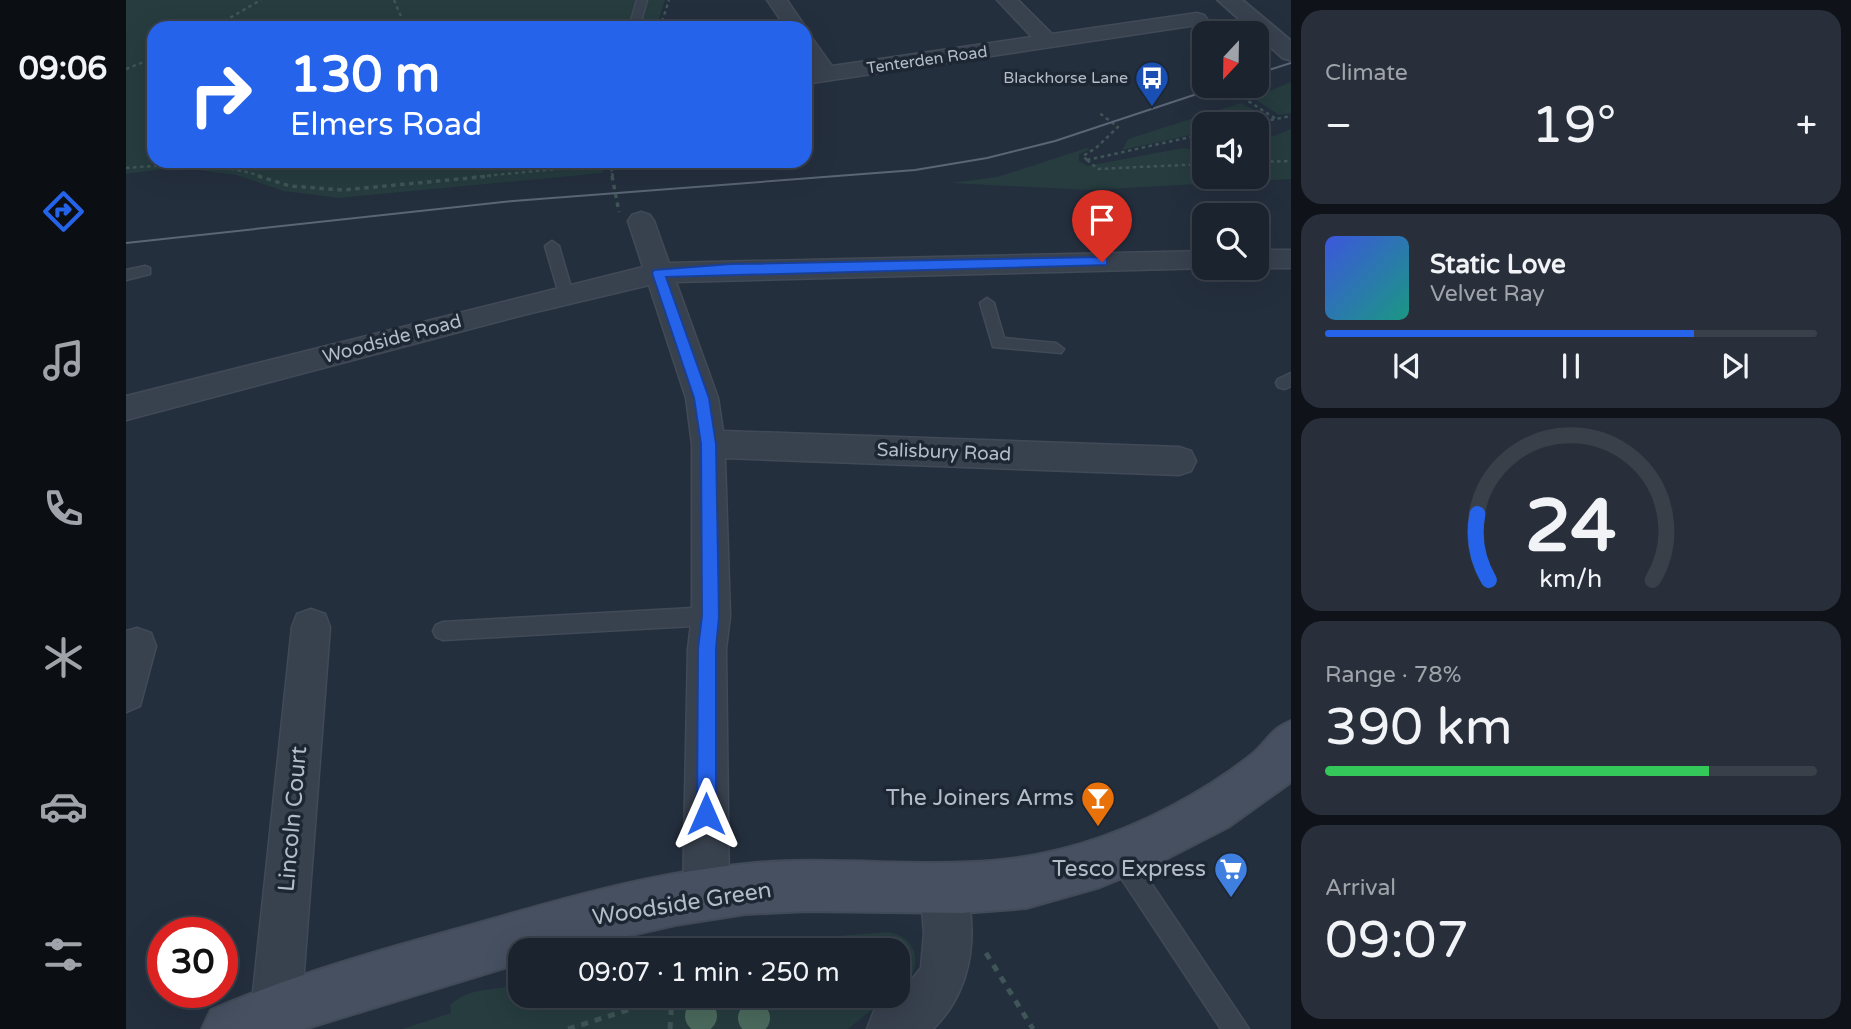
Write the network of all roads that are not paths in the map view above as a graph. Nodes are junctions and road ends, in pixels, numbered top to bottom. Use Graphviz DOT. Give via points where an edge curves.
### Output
graph roads {
  1 [pos="642,0"];
  2 [pos="777,0"];
  3 [pos="1007,0"];
  4 [pos="1230,0"];
  5 [pos="1197,19"];
  6 [pos="637,21"];
  7 [pos="791,21"];
  8 [pos="1049,43"];
  9 [pos="1291,53"];
  10 [pos="816,76"];
  11 [pos="630,216"];
  12 [pos="552,246"];
  13 [pos="1269,259"];
  14 [pos="1291,259"];
  15 [pos="1192,261"];
  16 [pos="145,271"];
  17 [pos="659,273"];
  18 [pos="126,275"];
  19 [pos="566,294"];
  20 [pos="987,303"];
  21 [pos="1055,349"];
  22 [pos="126,408"];
  23 [pos="708,444"];
  24 [pos="1179,461"];
  25 [pos="711,616"];
  26 [pos="311,627"];
  27 [pos="443,631"];
  28 [pos="126,650"];
  29 [pos="126,692"];
  30 [pos="1291,744"];
  31 [pos="1119,855"];
  32 [pos="943,887"];
  33 [pos="706,896"];
  34 [pos="253,1020"];
  35 [pos="892,1029"];
  36 [pos="1236,1029"];
  1 -- 6 [label="lane"];
  2 -- 7 [label="street"];
  3 -- 8 [label="street"];
  4 -- 9 [label="street"];
  5 -- 8 [label="street, Tenterden Road"];
  8 -- 10 [label="street, Tenterden Road"];
  11 -- 17 [label="street"];
  12 -- 19 [label="lane"];
  13 -- 14 [label="street"];
  15 -- 17 [label="street, Woodside Road" via="977,270 743,268"];
  16 -- 18 [label="lane"];
  17 -- 19 [label="street, Woodside Road"];
  17 -- 23 [label="street" via="702,398"];
  19 -- 22 [label="street, Woodside Road"];
  20 -- 21 [label="lane" via="998,343"];
  23 -- 24 [label="street, Salisbury Road"];
  23 -- 25 [label="street"];
  25 -- 27 [label="lane"];
  25 -- 33 [label="street"];
  26 -- 34 [label="street, Lincoln Court"];
  28 -- 29 [label="street" via="137,646"];
  30 -- 31 [label="main road, Woodside Green" via="1272,768 1238,792 1197,818"];
  31 -- 32 [label="main road, Woodside Green" via="1030,881 995,887"];
  31 -- 36 [label="lane"];
  32 -- 33 [label="main road, Woodside Green" via="811,886"];
  32 -- 35 [label="street" via="946,971 939,988 917,1013"];
  33 -- 34 [label="main road, Woodside Green" via="545,930 342,988"];
}
